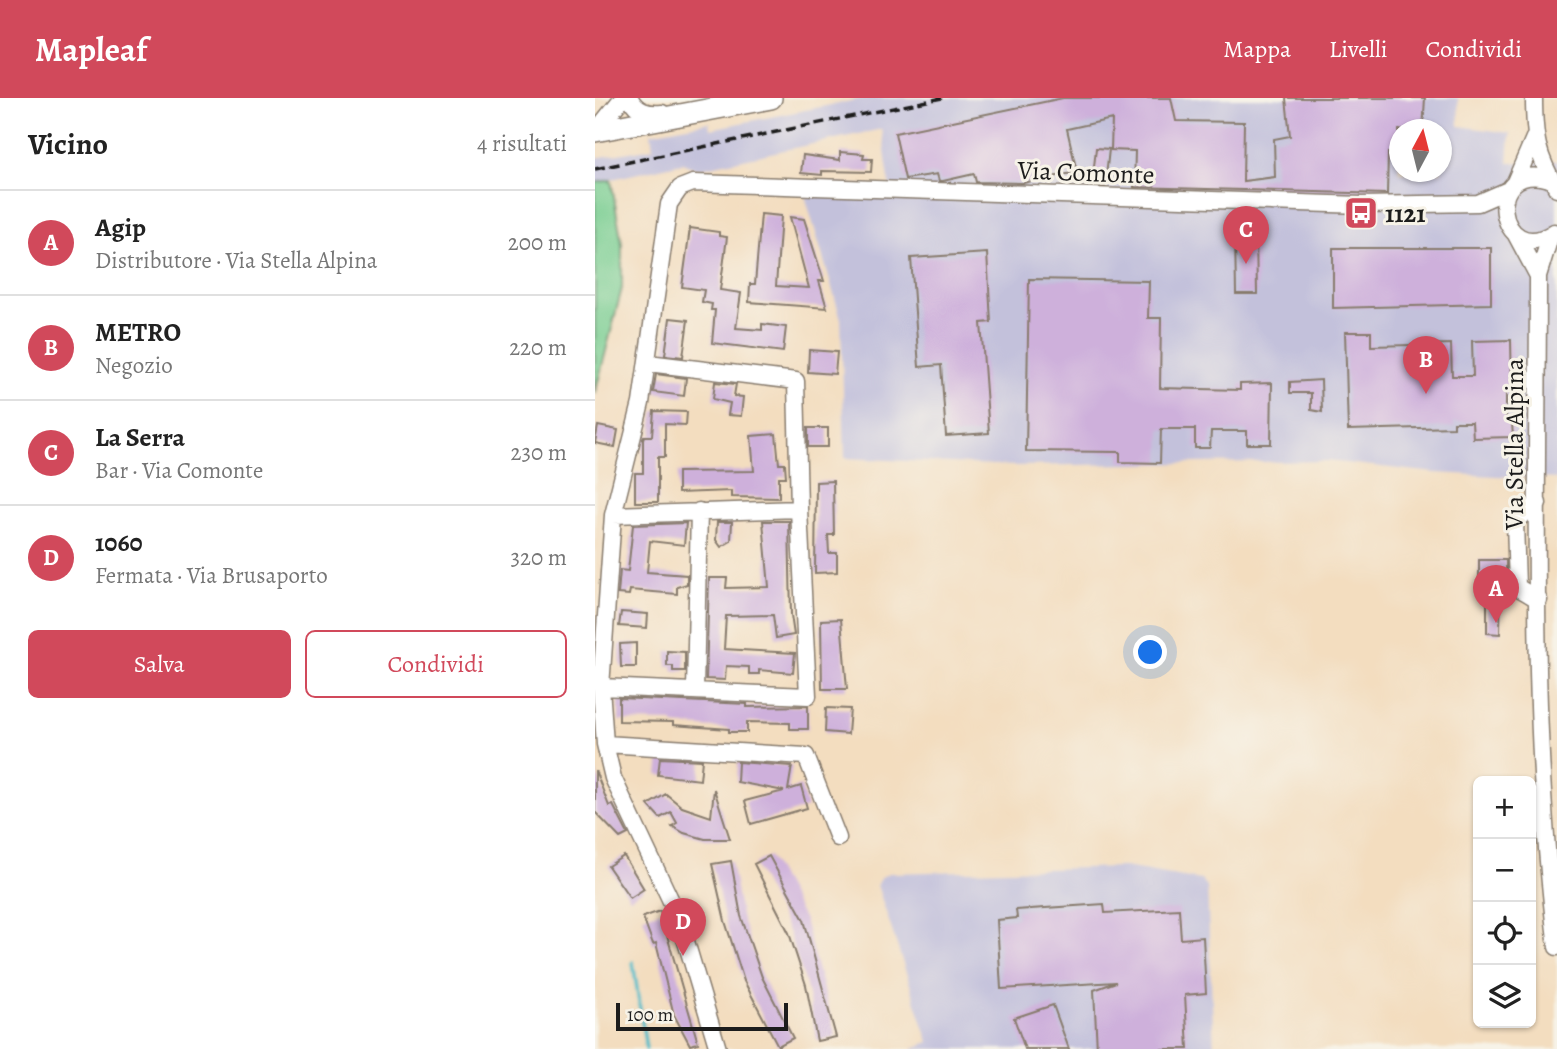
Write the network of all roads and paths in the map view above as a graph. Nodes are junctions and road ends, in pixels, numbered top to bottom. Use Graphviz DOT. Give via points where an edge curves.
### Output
graph roads {
  1 [pos="771,98"];
  2 [pos="1534,98"];
  3 [pos="625,100"];
  4 [pos="703,113"];
  5 [pos="627,126"];
  6 [pos="595,131"];
  7 [pos="1534,138"];
  8 [pos="1553,184"];
  9 [pos="1512,186"];
  10 [pos="1478,203"];
  11 [pos="1505,221"];
  12 [pos="1555,232"];
  13 [pos="1516,235"];
  14 [pos="1538,276"];
  15 [pos="648,363"];
  16 [pos="1538,503"];
  17 [pos="799,509"];
  18 [pos="699,511"];
  19 [pos="613,514"];
  20 [pos="1539,600"];
  21 [pos="601,687"];
  22 [pos="695,690"];
  23 [pos="605,744"];
  24 [pos="838,838"];
  25 [pos="1557,947"];
  26 [pos="718,1049"];
  1 -- 4 [label="main road"];
  2 -- 7 [label="street"];
  3 -- 4 [label="street" via="647,114"];
  3 -- 5 [label="street"];
  3 -- 6 [label="street"];
  4 -- 5 [label="main road"];
  5 -- 6 [label="main road"];
  7 -- 8 [label="street"];
  7 -- 9 [label="street"];
  8 -- 9 [label="street, Via Comonte" via="1534,174"];
  9 -- 10 [label="street, Via Comonte"];
  9 -- 11 [label="street" via="1505,200"];
  10 -- 11 [label="street"];
  10 -- 15 [label="street, Via Comonte" via="1287,204 693,183 680,188 669,204"];
  11 -- 13 [label="street, Via Stella Alpina"];
  12 -- 13 [label="street" via="1537,241"];
  12 -- 14 [label="street, Via Stella Alpina"];
  13 -- 14 [label="street, Via Stella Alpina"];
  14 -- 16 [label="street, Via Stella Alpina"];
  15 -- 17 [label="street" via="796,381"];
  15 -- 19 [label="street"];
  16 -- 20 [label="street, Via Stella Alpina"];
  16 -- 20 [label="street" via="1515,521 1517,587"];
  17 -- 18 [label="street"];
  17 -- 22 [label="street" via="808,696"];
  18 -- 19 [label="street"];
  18 -- 22 [label="street"];
  19 -- 21 [label="street"];
  20 -- 25 [label="street, Via Stella Alpina" via="1543,826"];
  21 -- 22 [label="street"];
  21 -- 23 [label="street"];
  23 -- 24 [label="street" via="806,756"];
  23 -- 26 [label="street" via="613,778 679,918"];
}
